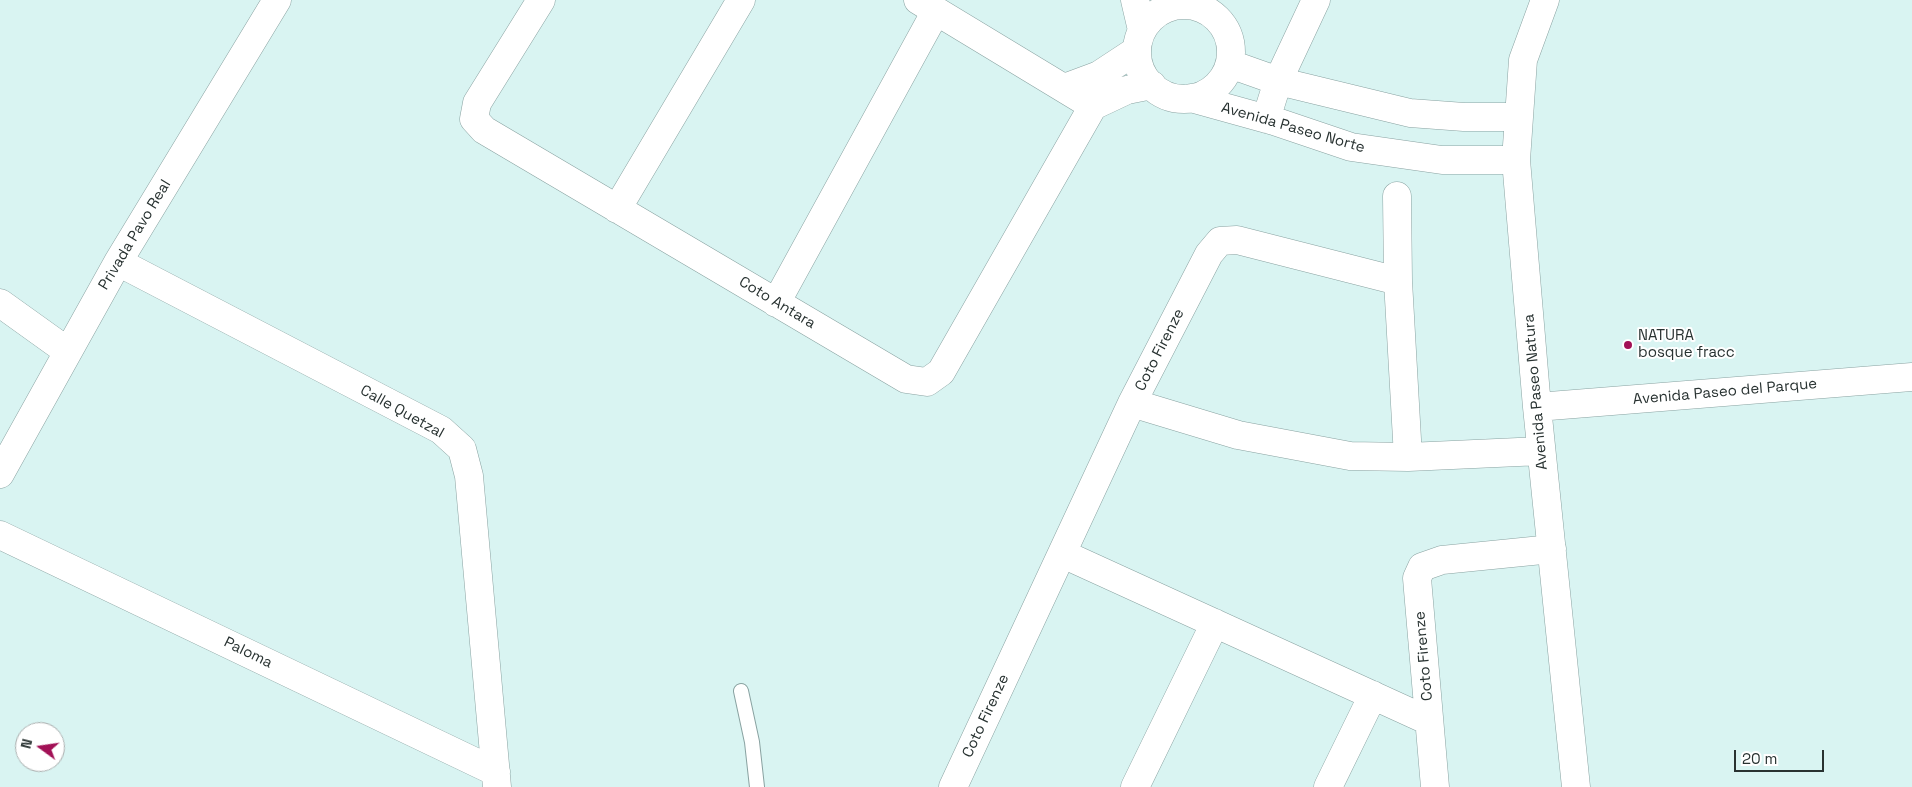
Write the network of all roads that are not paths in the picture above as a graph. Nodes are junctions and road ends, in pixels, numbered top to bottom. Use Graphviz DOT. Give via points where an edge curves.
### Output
graph roads {
  1 [pos="277,0"];
  2 [pos="541,0"];
  3 [pos="741,0"];
  4 [pos="1135,0"];
  5 [pos="1316,0"];
  6 [pos="1545,0"];
  7 [pos="1190,2"];
  8 [pos="927,6"];
  9 [pos="1140,40"];
  10 [pos="1230,64"];
  11 [pos="1278,81"];
  12 [pos="1152,85"];
  13 [pos="1064,88"];
  14 [pos="1191,98"];
  15 [pos="1093,106"];
  16 [pos="1518,117"];
  17 [pos="1266,119"];
  18 [pos="1516,160"];
  19 [pos="1397,196"];
  20 [pos="617,209"];
  21 [pos="118,262"];
  22 [pos="1398,281"];
  23 [pos="776,303"];
  24 [pos="0,304"];
  25 [pos="67,351"];
  26 [pos="1912,376"];
  27 [pos="1132,403"];
  28 [pos="1537,407"];
  29 [pos="1541,451"];
  30 [pos="1408,457"];
  31 [pos="0,474"];
  32 [pos="0,535"];
  33 [pos="1552,548"];
  34 [pos="1063,554"];
  35 [pos="1214,623"];
  36 [pos="741,691"];
  37 [pos="1373,695"];
  38 [pos="1430,720"];
  39 [pos="496,779"];
  40 [pos="757,787"];
  41 [pos="953,787"];
  42 [pos="1135,787"];
  43 [pos="1328,787"];
  44 [pos="1435,787"];
  45 [pos="1576,787"];
  1 -- 21 [label="street, Privada Pavo Real"];
  2 -- 20 [label="street, Coto Antara" via="476,103 474,120 484,130"];
  3 -- 20 [label="street"];
  4 -- 9 [label="street"];
  5 -- 11 [label="street"];
  6 -- 16 [label="street, Avenida Paseo Natura" via="1523,60"];
  7 -- 9 [label="street" via="1163,10 1151,18"];
  7 -- 10 [label="street" via="1218,19 1229,40"];
  8 -- 13 [label="street"];
  8 -- 23 [label="street"];
  9 -- 12 [label="street" via="1144,75"];
  9 -- 13 [label="street" via="1099,75"];
  10 -- 11 [label="street"];
  10 -- 14 [label="street" via="1226,74 1211,90"];
  11 -- 16 [label="street" via="1410,113"];
  11 -- 17 [label="street"];
  12 -- 14 [label="street" via="1163,94"];
  12 -- 15 [label="street" via="1127,90"];
  13 -- 15 [label="street"];
  14 -- 17 [label="street, Avenida Paseo Norte"];
  15 -- 23 [label="street, Coto Antara" via="941,372 927,382 906,379"];
  16 -- 18 [label="street, Avenida Paseo Natura"];
  17 -- 18 [label="street, Avenida Paseo Norte" via="1351,147 1403,156 1442,160"];
  18 -- 28 [label="street, Avenida Paseo Natura"];
  19 -- 22 [label="street"];
  20 -- 23 [label="street, Coto Antara"];
  21 -- 25 [label="street, Privada Pavo Real"];
  21 -- 39 [label="street, Calle Quetzal" via="441,430 462,449 469,476"];
  22 -- 27 [label="street, Coto Firenze" via="1237,240 1220,242 1209,254"];
  22 -- 30 [label="street"];
  24 -- 25 [label="street"];
  25 -- 31 [label="street, Privada Pavo Real"];
  26 -- 28 [label="street, Avenida Paseo del Parque"];
  27 -- 30 [label="street" via="1238,435 1350,456"];
  27 -- 34 [label="street, Coto Firenze"];
  28 -- 29 [label="street, Avenida Paseo Natura"];
  29 -- 30 [label="street"];
  29 -- 33 [label="street, Avenida Paseo Natura"];
  32 -- 39 [label="street, Paloma"];
  33 -- 38 [label="street, Coto Firenze" via="1442,560 1422,567 1417,578"];
  33 -- 45 [label="street, Avenida Paseo Natura"];
  34 -- 35 [label="street"];
  34 -- 41 [label="street, Coto Firenze"];
  35 -- 37 [label="street"];
  35 -- 42 [label="street"];
  36 -- 40 [label="lane"];
  37 -- 38 [label="street"];
  37 -- 43 [label="street"];
  38 -- 44 [label="street, Coto Firenze"];
}
